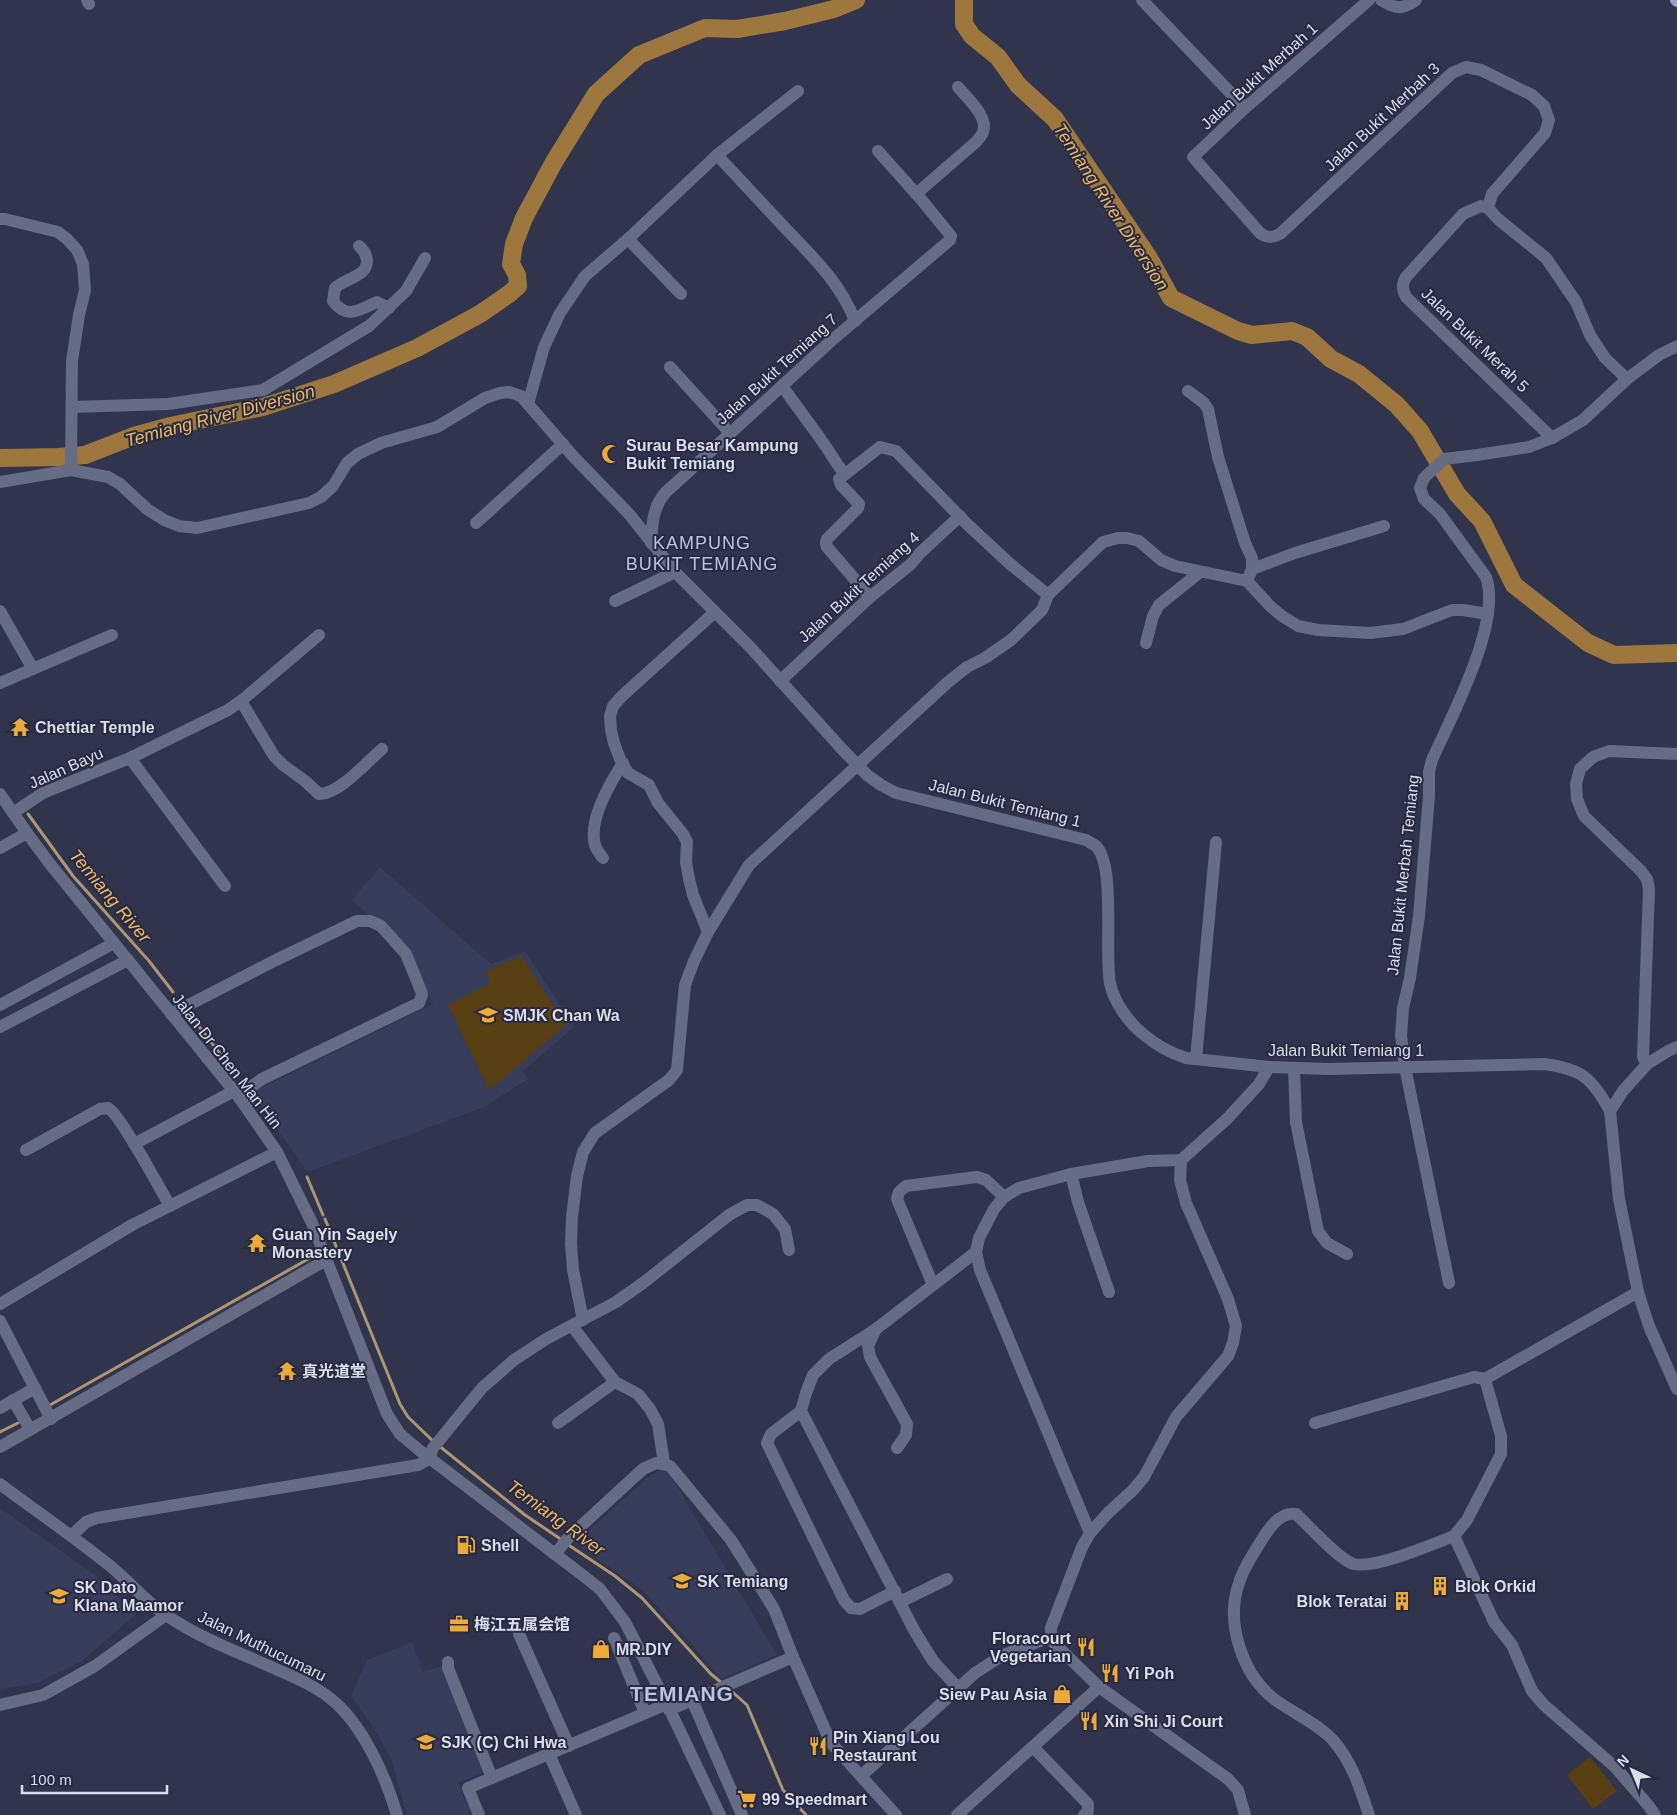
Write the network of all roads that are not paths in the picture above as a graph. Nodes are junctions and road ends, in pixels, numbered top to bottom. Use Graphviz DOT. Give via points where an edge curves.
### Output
graph roads {
  1 [pos="1142,0"];
  2 [pos="1369,0"];
  3 [pos="1381,0"];
  4 [pos="1416,0"];
  5 [pos="958,87"];
  6 [pos="798,91"];
  7 [pos="1245,108"];
  8 [pos="878,151"];
  9 [pos="717,155"];
  10 [pos="1193,157"];
  11 [pos="916,194"];
  12 [pos="1488,208"];
  13 [pos="0,219"];
  14 [pos="628,239"];
  15 [pos="359,246"];
  16 [pos="425,258"];
  17 [pos="681,294"];
  18 [pos="389,308"];
  19 [pos="855,321"];
  20 [pos="1677,346"];
  21 [pos="670,367"];
  22 [pos="1627,379"];
  23 [pos="782,386"];
  24 [pos="1188,391"];
  25 [pos="528,404"];
  26 [pos="72,407"];
  27 [pos="730,433"];
  28 [pos="1552,438"];
  29 [pos="563,444"];
  30 [pos="71,470"];
  31 [pos="844,474"];
  32 [pos="0,482"];
  33 [pos="656,507"];
  34 [pos="960,516"];
  35 [pos="635,521"];
  36 [pos="476,523"];
  37 [pos="1384,526"];
  38 [pos="651,543"];
  39 [pos="675,572"];
  40 [pos="1200,572"];
  41 [pos="1250,575"];
  42 [pos="1048,595"];
  43 [pos="870,597"];
  44 [pos="615,601"];
  45 [pos="0,611"];
  46 [pos="715,612"];
  47 [pos="1488,614"];
  48 [pos="112,635"];
  49 [pos="319,635"];
  50 [pos="1146,643"];
  51 [pos="33,669"];
  52 [pos="780,681"];
  53 [pos="0,684"];
  54 [pos="241,701"];
  55 [pos="382,749"];
  56 [pos="1677,754"];
  57 [pos="130,758"];
  58 [pos="623,764"];
  59 [pos="858,766"];
  60 [pos="0,794"];
  61 [pos="12,813"];
  62 [pos="26,833"];
  63 [pos="1216,842"];
  64 [pos="0,848"];
  65 [pos="603,858"];
  66 [pos="225,886"];
  67 [pos="708,932"];
  68 [pos="114,943"];
  69 [pos="128,960"];
  70 [pos="0,1005"];
  71 [pos="172,1014"];
  72 [pos="0,1028"];
  73 [pos="1677,1047"];
  74 [pos="1196,1059"];
  75 [pos="1647,1064"];
  76 [pos="1405,1066"];
  77 [pos="1269,1067"];
  78 [pos="1294,1068"];
  79 [pos="236,1094"];
  80 [pos="1610,1111"];
  81 [pos="134,1144"];
  82 [pos="26,1150"];
  83 [pos="277,1152"];
  84 [pos="1180,1160"];
  85 [pos="1071,1174"];
  86 [pos="1004,1197"];
  87 [pos="170,1206"];
  88 [pos="789,1250"];
  89 [pos="976,1252"];
  90 [pos="1347,1254"];
  91 [pos="326,1260"];
  92 [pos="1449,1283"];
  93 [pos="933,1285"];
  94 [pos="1109,1292"];
  95 [pos="1638,1292"];
  96 [pos="0,1304"];
  97 [pos="0,1321"];
  98 [pos="577,1323"];
  99 [pos="876,1329"];
  100 [pos="1486,1379"];
  101 [pos="615,1382"];
  102 [pos="35,1388"];
  103 [pos="1677,1389"];
  104 [pos="13,1400"];
  105 [pos="0,1408"];
  106 [pos="801,1411"];
  107 [pos="51,1418"];
  108 [pos="558,1423"];
  109 [pos="1315,1423"];
  110 [pos="30,1430"];
  111 [pos="0,1447"];
  112 [pos="897,1448"];
  113 [pos="431,1454"];
  114 [pos="664,1463"];
  115 [pos="0,1484"];
  116 [pos="1090,1534"];
  117 [pos="71,1536"];
  118 [pos="1454,1536"];
  119 [pos="557,1551"];
  120 [pos="947,1579"];
  121 [pos="898,1597"];
  122 [pos="166,1615"];
  123 [pos="519,1634"];
  124 [pos="1051,1636"];
  125 [pos="614,1638"];
  126 [pos="793,1657"];
  127 [pos="448,1662"];
  128 [pos="1099,1687"];
  129 [pos="958,1688"];
  130 [pos="692,1700"];
  131 [pos="0,1705"];
  132 [pos="668,1707"];
  133 [pos="646,1713"];
  134 [pos="569,1746"];
  135 [pos="1033,1747"];
  136 [pos="549,1754"];
  137 [pos="861,1776"];
  138 [pos="492,1778"];
  139 [pos="397,1815"];
  140 [pos="479,1815"];
  141 [pos="576,1815"];
  142 [pos="720,1815"];
  143 [pos="742,1815"];
  144 [pos="896,1815"];
  145 [pos="957,1815"];
  146 [pos="1084,1815"];
  147 [pos="1245,1815"];
  148 [pos="1369,1815"];
  149 [pos="1655,1815"];
  1 -- 7 [label="street"];
  2 -- 7 [label="street, Jalan Bukit Merbah 1"];
  3 -- 4 [label="street" via="1397,8"];
  5 -- 11 [label="street" via="981,116 983,133"];
  6 -- 9 [label="street"];
  7 -- 10 [label="street, Jalan Bukit Merbah 1"];
  8 -- 11 [label="street"];
  9 -- 14 [label="street"];
  9 -- 19 [label="street" via="812,255 844,296"];
  10 -- 12 [label="street, Jalan Bukit Merbah 3" via="1260,233 1273,237 1280,234 1452,73 1466,67 1481,70 1532,95 1544,106 1549,120 1545,133 1492,194"];
  11 -- 19 [label="street, Jalan Bukit Temiang 7" via="951,236 947,243"];
  12 -- 22 [label="street" via="1546,258 1576,302 1590,335 1605,358"];
  12 -- 28 [label="street, Jalan Bukit Merah 5" via="1481,206 1462,214 1406,276 1403,290 1406,297"];
  13 -- 26 [label="street" via="58,232 77,250 83,264 85,290 72,361"];
  14 -- 17 [label="street"];
  14 -- 25 [label="street" via="585,276 560,313 544,347"];
  15 -- 18 [label="street" via="366,255 366,268 362,273 340,282 335,288 333,301 343,312 352,312 376,302"];
  16 -- 18 [label="street" via="406,291"];
  18 -- 26 [label="street" via="368,326 263,390 168,404"];
  19 -- 23 [label="street, Jalan Bukit Temiang 7"];
  20 -- 22 [label="street"];
  21 -- 27 [label="street"];
  22 -- 28 [label="street" via="1583,420"];
  23 -- 27 [label="street, Jalan Bukit Temiang 7"];
  23 -- 31 [label="street"];
  24 -- 41 [label="street" via="1208,409 1218,457 1252,558"];
  25 -- 29 [label="street, Jalan Bukit Temiang 1"];
  25 -- 30 [label="street, Jalan Bukit Temiang 1" via="521,396 509,392 485,398 437,427 381,442 358,454 347,463 333,486 309,503 197,528 164,520 108,477"];
  26 -- 30 [label="street"];
  27 -- 33 [label="street, Jalan Bukit Temiang 7" via="665,493"];
  28 -- 47 [label="street, Jalan Bukit Merbah Temiang" via="1529,447 1439,463 1424,478 1420,488 1424,499 1440,514 1486,577"];
  29 -- 35 [label="street, Jalan Bukit Temiang 1"];
  29 -- 36 [label="street"];
  30 -- 32 [label="street"];
  31 -- 34 [label="street" via="880,448 889,448 896,451"];
  31 -- 43 [label="street" via="839,482 858,502 858,508 826,543"];
  33 -- 35 [label="street"];
  33 -- 38 [label="street, Jalan Bukit Temiang 7"];
  34 -- 42 [label="street"];
  34 -- 43 [label="street, Jalan Bukit Temiang 4" via="911,564"];
  35 -- 38 [label="street, Jalan Bukit Temiang 1"];
  37 -- 41 [label="street" via="1295,553"];
  38 -- 39 [label="street, Jalan Bukit Temiang 1"];
  39 -- 44 [label="street"];
  39 -- 46 [label="street, Jalan Bukit Temiang 1"];
  40 -- 41 [label="street"];
  40 -- 42 [label="street" via="1166,563 1139,541 1118,538 1103,542"];
  40 -- 50 [label="street" via="1159,605 1152,616"];
  41 -- 47 [label="street" via="1282,616 1298,626 1318,630 1370,633 1403,629 1452,610"];
  42 -- 59 [label="street" via="1042,610 1011,640 947,682"];
  43 -- 52 [label="street, Jalan Bukit Temiang 4"];
  45 -- 51 [label="street"];
  46 -- 52 [label="street, Jalan Bukit Temiang 1"];
  46 -- 58 [label="street" via="613,706 610,730"];
  47 -- 76 [label="street, Jalan Bukit Merbah Temiang" via="1480,648 1429,772 1419,916 1403,1008 1401,1036"];
  48 -- 51 [label="street"];
  49 -- 54 [label="street, Jalan Bayu"];
  51 -- 53 [label="street"];
  52 -- 59 [label="street, Jalan Bukit Temiang 1"];
  54 -- 55 [label="street" via="274,756 319,794 329,794 339,788"];
  54 -- 57 [label="street, Jalan Bayu"];
  56 -- 75 [label="street" via="1609,751 1593,757 1580,770 1576,784 1577,799 1584,816 1647,879 1643,1057"];
  57 -- 61 [label="street, Jalan Bayu" via="43,793"];
  57 -- 66 [label="street"];
  58 -- 65 [label="street" via="611,781 593,830 595,846"];
  58 -- 67 [label="street" via="628,773 649,785 683,834 687,842 686,862 693,895"];
  59 -- 67 [label="street" via="749,865"];
  59 -- 74 [label="street, Jalan Bukit Temiang 1" via="881,785 896,792 1086,840 1096,847 1102,858 1107,884 1110,984 1120,1008 1136,1028 1156,1044 1175,1055"];
  60 -- 61 [label="street, Jalan Dr Chen Man Hin"];
  61 -- 62 [label="street, Jalan Dr Chen Man Hin"];
  62 -- 64 [label="street"];
  62 -- 68 [label="street, Jalan Dr Chen Man Hin"];
  63 -- 74 [label="street"];
  67 -- 98 [label="street" via="685,984 677,1070 669,1080 595,1133 584,1152 577,1176 572,1218"];
  68 -- 69 [label="street, Jalan Dr Chen Man Hin"];
  68 -- 70 [label="street"];
  69 -- 71 [label="street, Jalan Dr Chen Man Hin"];
  69 -- 72 [label="street"];
  71 -- 79 [label="street, Jalan Dr Chen Man Hin"];
  71 -- 79 [label="street" via="357,921 370,921 380,926 406,954 421,991 419,1003"];
  73 -- 75 [label="street"];
  74 -- 77 [label="street, Jalan Bukit Temiang 1"];
  75 -- 80 [label="street"];
  76 -- 78 [label="street, Jalan Bukit Temiang 1"];
  76 -- 80 [label="street, Jalan Bukit Temiang 1" via="1566,1066 1582,1074 1598,1089"];
  76 -- 92 [label="street, Jalan Bukit Merbah Temiang"];
  77 -- 78 [label="street, Jalan Bukit Temiang 1"];
  77 -- 84 [label="street" via="1259,1084 1227,1120"];
  78 -- 90 [label="street" via="1296,1122 1318,1231 1326,1243"];
  79 -- 81 [label="street"];
  79 -- 83 [label="street, Jalan Dr Chen Man Hin"];
  80 -- 95 [label="street" via="1620,1199"];
  81 -- 82 [label="street" via="112,1110 104,1108"];
  81 -- 87 [label="street"];
  83 -- 87 [label="street"];
  83 -- 91 [label="street, Jalan Dr Chen Man Hin" via="312,1223"];
  84 -- 85 [label="street" via="1148,1161"];
  84 -- 116 [label="street" via="1180,1180 1186,1203 1228,1299 1236,1326 1233,1343 1228,1356 1176,1417 1144,1477"];
  85 -- 86 [label="street" via="1019,1188"];
  85 -- 94 [label="street"];
  86 -- 89 [label="street" via="986,1223"];
  86 -- 93 [label="street" via="986,1180 977,1177 906,1186 899,1192 897,1199"];
  87 -- 96 [label="street" via="132,1225"];
  88 -- 98 [label="street" via="785,1229 773,1214 758,1206 747,1205 729,1215 643,1284"];
  89 -- 93 [label="street"];
  89 -- 116 [label="street" via="980,1270"];
  91 -- 107 [label="street"];
  91 -- 113 [label="street, Jalan Dr Chen Man Hin" via="387,1414 400,1434"];
  93 -- 99 [label="street"];
  95 -- 100 [label="street"];
  95 -- 103 [label="street"];
  97 -- 102 [label="street"];
  98 -- 101 [label="street"];
  98 -- 113 [label="street" via="514,1360 482,1388"];
  99 -- 106 [label="street" via="829,1359 813,1375"];
  99 -- 112 [label="street" via="868,1346 870,1357 907,1424 906,1435"];
  100 -- 109 [label="street" via="1474,1377"];
  100 -- 118 [label="street" via="1501,1436 1501,1454 1467,1520"];
  101 -- 108 [label="street"];
  101 -- 114 [label="street" via="638,1394 650,1409 658,1424"];
  102 -- 104 [label="street"];
  102 -- 107 [label="street"];
  104 -- 105 [label="street"];
  104 -- 110 [label="street"];
  106 -- 121 [label="street"];
  106 -- 121 [label="street" via="772,1434 767,1443 844,1600 851,1608 860,1609"];
  107 -- 110 [label="street"];
  110 -- 111 [label="street"];
  113 -- 117 [label="street" via="418,1465 97,1518 86,1522"];
  113 -- 119 [label="street, Jalan Dr Chen Man Hin"];
  114 -- 119 [label="street" via="643,1469"];
  114 -- 126 [label="street" via="670,1466 731,1540 774,1609"];
  115 -- 117 [label="street, Jalan Muthucumaru"];
  116 -- 124 [label="street" via="1051,1628"];
  117 -- 122 [label="street, Jalan Muthucumaru"];
  118 -- 148 [label="street" via="1380,1562 1354,1564 1296,1514 1289,1513 1281,1516 1268,1531 1238,1583 1234,1619 1248,1667 1264,1691 1320,1729 1344,1754"];
  118 -- 149 [label="street" via="1494,1622 1512,1645 1532,1690 1544,1705 1615,1767"];
  119 -- 132 [label="street, Jalan Dr Chen Man Hin" via="611,1602 625,1622"];
  120 -- 121 [label="street"];
  121 -- 129 [label="street" via="933,1661"];
  122 -- 131 [label="street" via="95,1666 43,1695"];
  122 -- 139 [label="street, Jalan Muthucumaru" via="200,1635 306,1683 332,1699 353,1723 378,1763"];
  123 -- 134 [label="street"];
  124 -- 128 [label="street" via="1054,1643"];
  124 -- 129 [label="street" via="995,1659"];
  125 -- 133 [label="street"];
  126 -- 130 [label="street"];
  126 -- 137 [label="street" via="830,1743"];
  127 -- 138 [label="street"];
  128 -- 135 [label="street"];
  128 -- 147 [label="street" via="1228,1780 1238,1790"];
  129 -- 137 [label="street"];
  130 -- 132 [label="street"];
  130 -- 143 [label="street"];
  132 -- 133 [label="street"];
  132 -- 142 [label="street, Jalan Dr Chen Man Hin"];
  133 -- 134 [label="street"];
  134 -- 136 [label="street"];
  135 -- 145 [label="street"];
  135 -- 146 [label="street" via="1088,1804"];
  136 -- 138 [label="street"];
  136 -- 141 [label="street"];
  137 -- 144 [label="street"];
  138 -- 140 [label="street" via="468,1788"];
}
